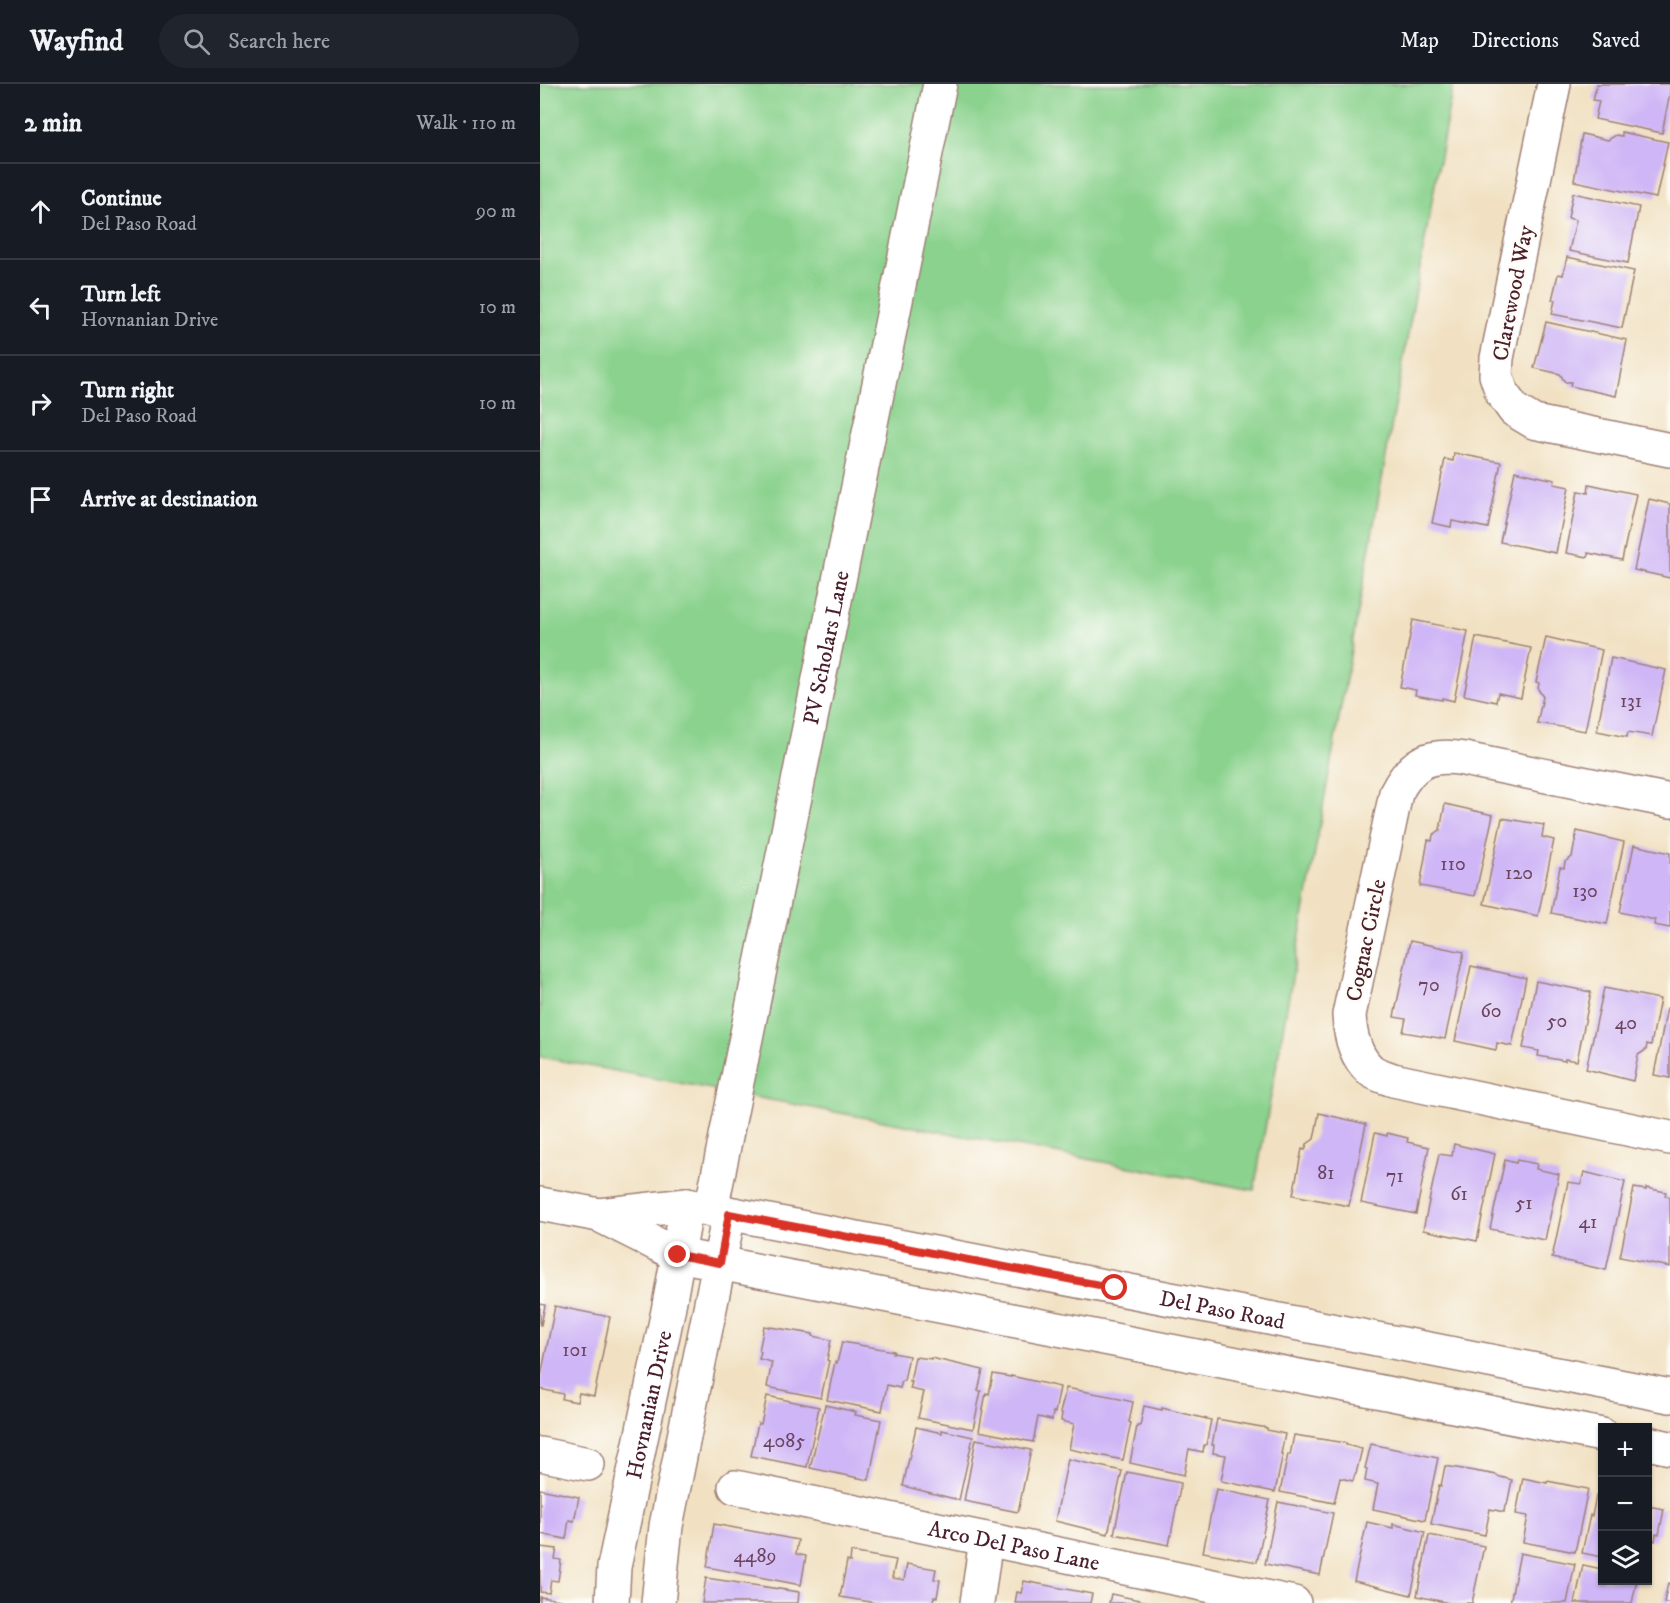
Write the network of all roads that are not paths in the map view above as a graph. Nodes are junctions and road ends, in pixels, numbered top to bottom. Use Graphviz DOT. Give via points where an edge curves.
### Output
graph roads {
  1 [pos="940,84"];
  2 [pos="1554,84"];
  3 [pos="1670,450"];
  4 [pos="1670,801"];
  5 [pos="1670,1138"];
  6 [pos="540,1204"];
  7 [pos="709,1210"];
  8 [pos="598,1215"];
  9 [pos="678,1255"];
  10 [pos="720,1263"];
  11 [pos="1670,1396"];
  12 [pos="1598,1434"];
  13 [pos="1652,1444"];
  14 [pos="1670,1448"];
  15 [pos="540,1454"];
  16 [pos="588,1464"];
  17 [pos="735,1487"];
  18 [pos="986,1539"];
  19 [pos="612,1603"];
  20 [pos="658,1603"];
  21 [pos="977,1603"];
  22 [pos="1294,1603"];
  1 -- 7 [label="street, PV Scholars Lane"];
  2 -- 3 [label="street, Clarewood Way" via="1496,375 1514,410 1534,422"];
  4 -- 5 [label="street, Cognac Circle" via="1464,759 1446,756 1424,760 1405,776 1396,793 1349,1016 1356,1052 1371,1071 1393,1080"];
  6 -- 8 [label="street, Del Paso Road"];
  7 -- 8 [label="street, Del Paso Road"];
  7 -- 9 [label="street, Hovnanian Drive"];
  7 -- 10 [label="street, Hovnanian Drive"];
  7 -- 11 [label="street, Del Paso Road"];
  8 -- 9 [label="street, Del Paso Road"];
  9 -- 10 [label="street, Del Paso Road"];
  9 -- 19 [label="street, Hovnanian Drive" via="614,1568"];
  10 -- 12 [label="street, Del Paso Road"];
  10 -- 20 [label="street, Hovnanian Drive" via="666,1526"];
  13 -- 14 [label="street"];
  15 -- 16 [label="street"];
  17 -- 18 [label="street, Arco Del Paso Lane"];
  18 -- 21 [label="street"];
  18 -- 22 [label="street, Arco Del Paso Lane"];
}
